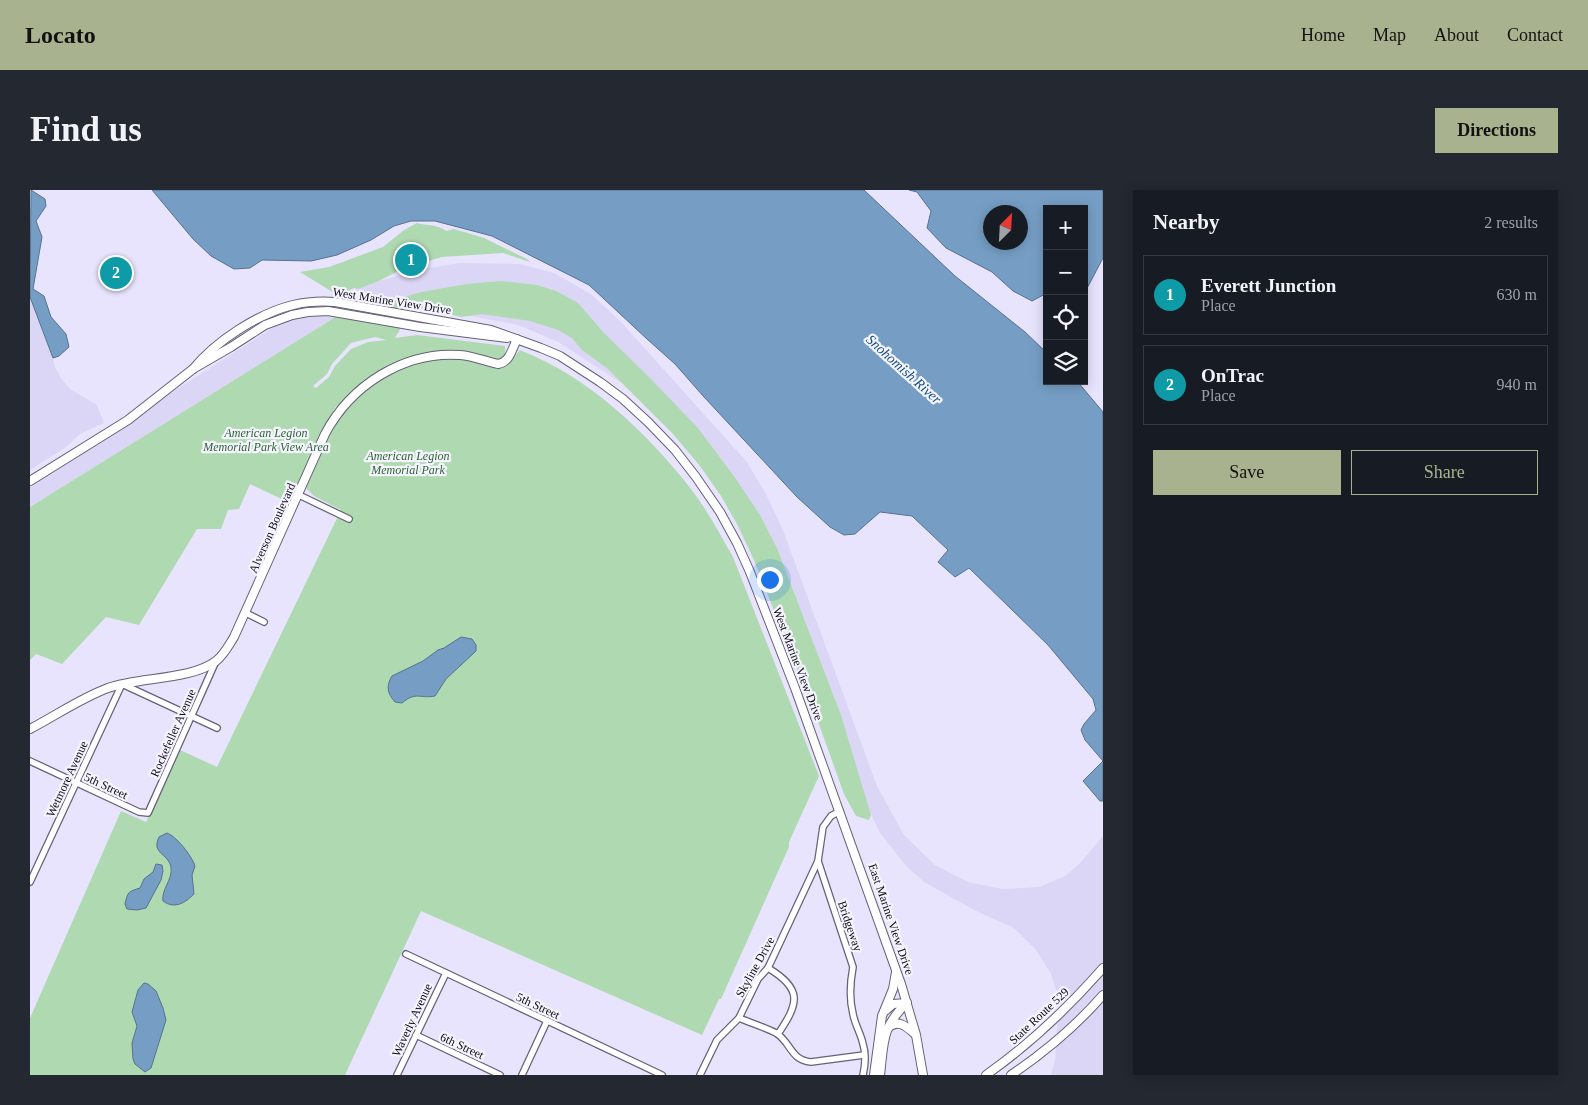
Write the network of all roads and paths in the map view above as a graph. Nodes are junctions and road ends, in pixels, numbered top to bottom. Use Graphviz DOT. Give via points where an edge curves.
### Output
graph roads {
  1 [pos="517,338"];
  2 [pos="193,369"];
  3 [pos="30,481"];
  4 [pos="299,495"];
  5 [pos="349,519"];
  6 [pos="246,613"];
  7 [pos="264,622"];
  8 [pos="216,661"];
  9 [pos="122,684"];
  10 [pos="192,716"];
  11 [pos="217,728"];
  12 [pos="30,729"];
  13 [pos="30,761"];
  14 [pos="826,774"];
  15 [pos="76,783"];
  16 [pos="840,811"];
  17 [pos="148,813"];
  18 [pos="818,861"];
  19 [pos="30,882"];
  20 [pos="406,954"];
  21 [pos="896,967"];
  22 [pos="768,968"];
  23 [pos="1103,968"];
  24 [pos="446,973"];
  25 [pos="1103,995"];
  26 [pos="908,1003"];
  27 [pos="882,1016"];
  28 [pos="739,1018"];
  29 [pos="547,1021"];
  30 [pos="886,1031"];
  31 [pos="778,1034"];
  32 [pos="416,1035"];
  33 [pos="916,1035"];
  34 [pos="864,1055"];
  35 [pos="649,1072"];
  36 [pos="397,1075"];
  37 [pos="500,1075"];
  38 [pos="522,1075"];
  39 [pos="662,1075"];
  40 [pos="700,1075"];
  41 [pos="863,1075"];
  42 [pos="874,1075"];
  43 [pos="880,1075"];
  44 [pos="923,1075"];
  45 [pos="986,1075"];
  46 [pos="1011,1075"];
  1 -- 2 [label="main road, West Marine View Drive" via="496,338 328,311 308,312 265,325"];
  1 -- 2 [label="main road, West Marine View Drive" via="491,330 335,302 306,303 268,314 227,338"];
  1 -- 4 [label="main road, Alverson Boulevard" via="510,356 503,363 442,354 400,366 368,383 346,402 332,423"];
  1 -- 14 [label="main road, West Marine View Drive" via="560,356 623,399 675,450 696,477 720,512 750,572"];
  2 -- 3 [label="main road, West Marine View Drive" via="128,420"];
  4 -- 5 [label="street"];
  4 -- 6 [label="main road, Alverson Boulevard"];
  6 -- 7 [label="street"];
  6 -- 8 [label="main road, Alverson Boulevard" via="234,637"];
  8 -- 9 [label="main road" via="186,673"];
  8 -- 10 [label="street, Rockefeller Avenue"];
  9 -- 10 [label="street"];
  9 -- 12 [label="main road" via="96,693"];
  9 -- 15 [label="street, Wetmore Avenue"];
  10 -- 11 [label="street"];
  10 -- 17 [label="street, Rockefeller Avenue"];
  13 -- 15 [label="street, 5th Street"];
  14 -- 16 [label="main road, East Marine View Drive"];
  15 -- 17 [label="street, 5th Street" via="139,812"];
  15 -- 19 [label="street, Wetmore Avenue"];
  16 -- 18 [label="street, Bridgeway" via="830,816 823,827"];
  16 -- 21 [label="main road, East Marine View Drive"];
  18 -- 22 [label="street, Skyline Drive"];
  18 -- 34 [label="street, Bridgeway" via="853,967 850,1001"];
  20 -- 24 [label="street, 5th Street"];
  21 -- 26 [label="main road, East Marine View Drive"];
  21 -- 27 [label="main road" via="893,989"];
  22 -- 28 [label="street, Skyline Drive" via="758,980"];
  22 -- 31 [label="street" via="791,986 794,996 793,1005"];
  23 -- 45 [label="main road, State Route 529" via="1026,1045"];
  24 -- 29 [label="street, 5th Street"];
  24 -- 32 [label="street, Waverly Avenue"];
  25 -- 46 [label="main road" via="1062,1036"];
  26 -- 27 [label="main road" via="890,1005"];
  26 -- 30 [label="main road" via="895,1015"];
  26 -- 33 [label="main road, East Marine View Drive"];
  27 -- 42 [label="main road"];
  28 -- 31 [label="street"];
  28 -- 40 [label="street, Skyline Drive" via="716,1040"];
  29 -- 35 [label="street, 5th Street"];
  29 -- 38 [label="street"];
  30 -- 33 [label="main road" via="899,1024"];
  30 -- 43 [label="main road"];
  31 -- 34 [label="street" via="804,1062"];
  32 -- 36 [label="street, Waverly Avenue"];
  32 -- 37 [label="street, 6th Street"];
  33 -- 44 [label="main road, East Marine View Drive"];
  34 -- 41 [label="street, Bridgeway"];
  35 -- 39 [label="street, 5th Street"];
}
